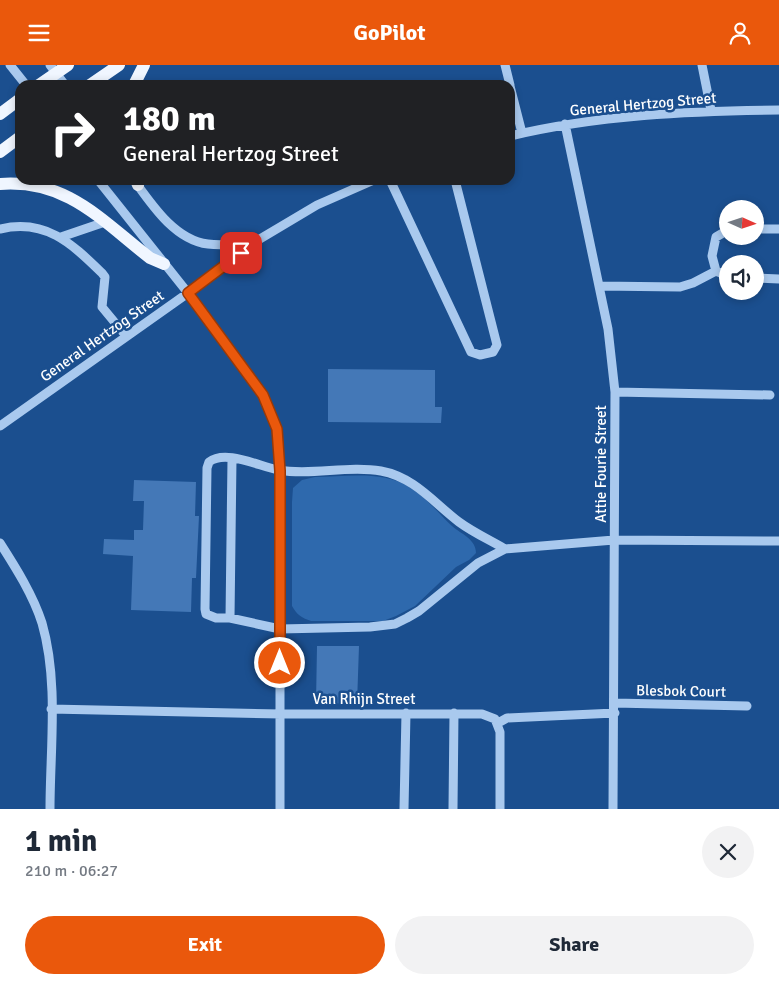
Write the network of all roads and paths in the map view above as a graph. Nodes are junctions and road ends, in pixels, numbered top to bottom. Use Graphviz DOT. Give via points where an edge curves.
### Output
graph roads {
  1 [pos="10,65"];
  2 [pos="68,65"];
  3 [pos="119,65"];
  4 [pos="144,65"];
  5 [pos="505,65"];
  6 [pos="702,65"];
  7 [pos="53,69"];
  8 [pos="22,80"];
  9 [pos="43,80"];
  10 [pos="61,80"];
  11 [pos="97,80"];
  12 [pos="136,80"];
  13 [pos="509,80"];
  14 [pos="15,102"];
  15 [pos="515,105"];
  16 [pos="779,110"];
  17 [pos="710,111"];
  18 [pos="0,113"];
  19 [pos="565,124"];
  20 [pos="522,133"];
  21 [pos="515,135"];
  22 [pos="15,141"];
  23 [pos="0,152"];
  24 [pos="0,184"];
  25 [pos="15,184"];
  26 [pos="34,185"];
  27 [pos="102,185"];
  28 [pos="138,185"];
  29 [pos="363,185"];
  30 [pos="392,185"];
  31 [pos="456,185"];
  32 [pos="105,221"];
  33 [pos="0,229"];
  34 [pos="764,229"];
  35 [pos="779,229"];
  36 [pos="719,235"];
  37 [pos="61,237"];
  38 [pos="255,242"];
  39 [pos="164,265"];
  40 [pos="716,271"];
  41 [pos="719,272"];
  42 [pos="764,278"];
  43 [pos="779,279"];
  44 [pos="599,286"];
  45 [pos="188,293"];
  46 [pos="126,336"];
  47 [pos="615,392"];
  48 [pos="770,395"];
  49 [pos="0,425"];
  50 [pos="232,459"];
  51 [pos="280,471"];
  52 [pos="614,540"];
  53 [pos="779,541"];
  54 [pos="0,543"];
  55 [pos="505,549"];
  56 [pos="230,618"];
  57 [pos="280,629"];
  58 [pos="614,703"];
  59 [pos="747,705"];
  60 [pos="51,709"];
  61 [pos="406,713"];
  62 [pos="454,713"];
  63 [pos="615,713"];
  64 [pos="281,714"];
  65 [pos="498,723"];
  66 [pos="50,809"];
  67 [pos="280,809"];
  68 [pos="404,809"];
  69 [pos="453,809"];
  70 [pos="500,809"];
  71 [pos="613,809"];
  1 -- 8 [label="street"];
  2 -- 7 [label="main road"];
  3 -- 11 [label="main road"];
  4 -- 12 [label="main road"];
  5 -- 13 [label="street"];
  6 -- 17 [label="street"];
  7 -- 9 [label="main road"];
  7 -- 10 [label="street"];
  14 -- 18 [label="main road"];
  15 -- 20 [label="street"];
  16 -- 17 [label="street, General Hertzog Street"];
  17 -- 19 [label="street, General Hertzog Street"];
  19 -- 20 [label="street, General Hertzog Street"];
  19 -- 44 [label="street, Attie Fourie Street"];
  20 -- 21 [label="street, General Hertzog Street"];
  22 -- 23 [label="main road"];
  24 -- 25 [label="main road"];
  26 -- 32 [label="main road" via="72,198"];
  27 -- 39 [label="street"];
  28 -- 38 [label="street" via="163,218 193,239 223,245"];
  29 -- 38 [label="street, General Hertzog Street" via="318,205"];
  30 -- 31 [label="street" via="472,352 480,355 493,352 498,345"];
  32 -- 37 [label="street"];
  32 -- 39 [label="main road" via="150,258"];
  33 -- 37 [label="street" via="41,229"];
  34 -- 35 [label="street"];
  36 -- 40 [label="street" via="712,256"];
  37 -- 46 [label="street" via="105,277 102,307"];
  38 -- 45 [label="street, General Hertzog Street"];
  39 -- 45 [label="street"];
  40 -- 41 [label="street"];
  40 -- 44 [label="street" via="680,287"];
  42 -- 43 [label="street"];
  44 -- 47 [label="street, Attie Fourie Street"];
  45 -- 46 [label="street, General Hertzog Street"];
  45 -- 51 [label="street" via="270,409 278,435"];
  46 -- 49 [label="street, General Hertzog Street"];
  47 -- 48 [label="street"];
  47 -- 52 [label="street, Attie Fourie Street"];
  50 -- 51 [label="street"];
  50 -- 56 [label="street"];
  50 -- 56 [label="street" via="213,459 207,469 205,590 206,614"];
  51 -- 55 [label="street" via="364,469 398,475 432,497 459,521"];
  51 -- 57 [label="street"];
  52 -- 53 [label="street"];
  52 -- 55 [label="street"];
  52 -- 58 [label="street, Attie Fourie Street"];
  54 -- 60 [label="street" via="42,623 50,663"];
  55 -- 57 [label="street" via="478,563 419,611 395,623 370,627"];
  56 -- 57 [label="street"];
  57 -- 64 [label="street"];
  58 -- 59 [label="street, Blesbok Court"];
  58 -- 63 [label="street, Attie Fourie Street"];
  60 -- 64 [label="street, Van Rhijn Street"];
  60 -- 66 [label="street"];
  61 -- 62 [label="street, Van Rhijn Street"];
  61 -- 64 [label="street, Van Rhijn Street"];
  61 -- 68 [label="street"];
  62 -- 65 [label="street, Van Rhijn Street" via="489,715"];
  62 -- 69 [label="street"];
  63 -- 65 [label="street" via="508,717"];
  63 -- 71 [label="street, Attie Fourie Street"];
  64 -- 67 [label="street"];
  65 -- 70 [label="street"];
}
